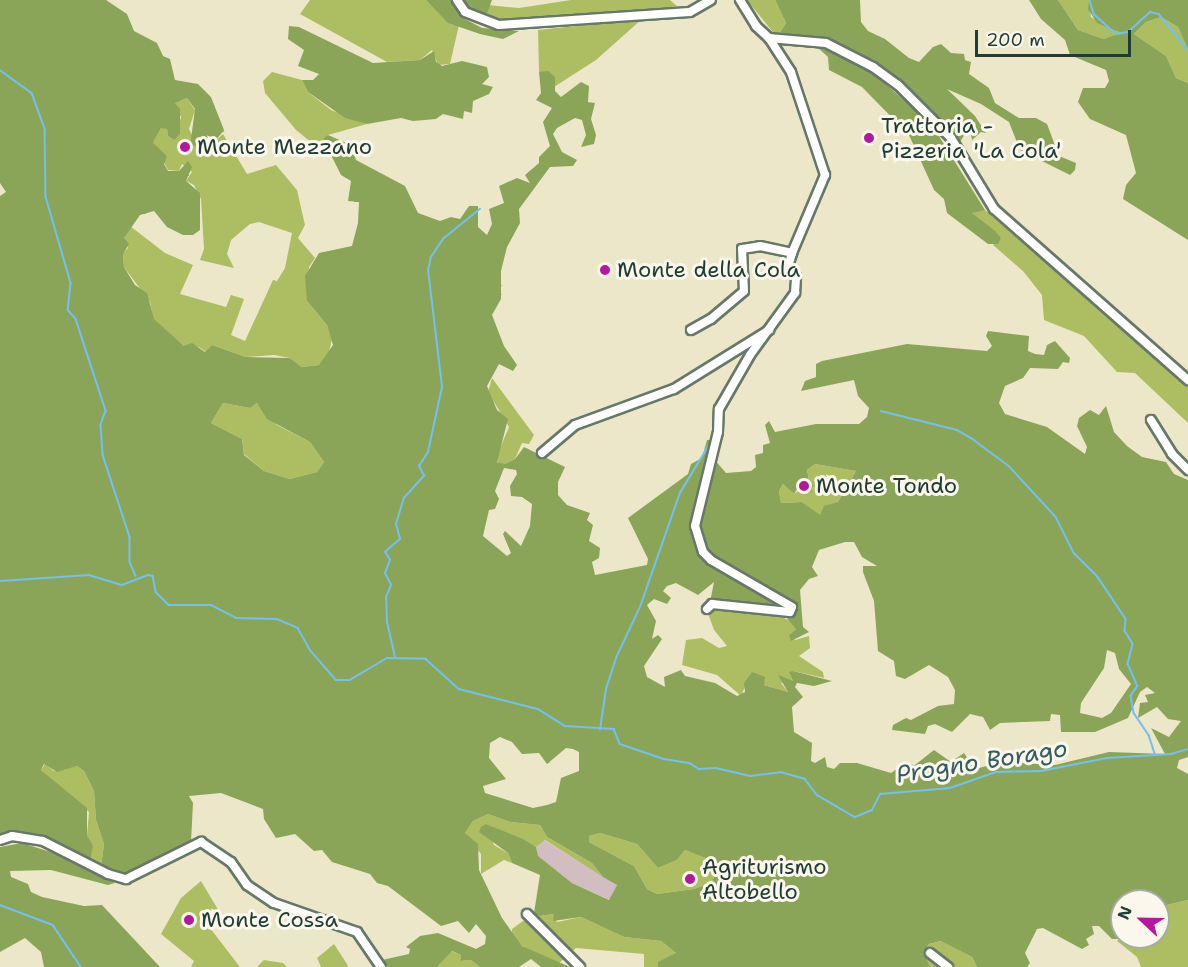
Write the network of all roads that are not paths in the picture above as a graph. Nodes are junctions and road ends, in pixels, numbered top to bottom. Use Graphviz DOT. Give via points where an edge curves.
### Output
graph roads {
  1 [pos="457,0"];
  2 [pos="711,0"];
  3 [pos="740,0"];
  4 [pos="770,38"];
  5 [pos="792,253"];
  6 [pos="691,330"];
  7 [pos="770,330"];
  8 [pos="1188,380"];
  9 [pos="1151,420"];
  10 [pos="542,453"];
  11 [pos="1188,470"];
  12 [pos="707,609"];
  13 [pos="0,840"];
  14 [pos="527,914"];
  15 [pos="930,953"];
  16 [pos="381,967"];
  17 [pos="580,967"];
  18 [pos="948,967"];
  1 -- 2 [label="street" via="465,12 499,25 690,12"];
  3 -- 4 [label="street" via="756,26"];
  4 -- 5 [label="street" via="791,72 825,175"];
  4 -- 8 [label="street" via="826,43 898,85 951,138 994,209"];
  5 -- 6 [label="street" via="760,246 742,249 744,291"];
  5 -- 7 [label="street" via="788,267 795,277 795,293"];
  7 -- 10 [label="street" via="674,389 575,425"];
  7 -- 12 [label="street" via="750,355 719,409 695,526 703,552 711,560 792,607 790,612 712,604"];
  9 -- 11 [label="street" via="1172,454"];
  13 -- 16 [label="street" via="12,836 43,841 126,879 201,842 231,862 247,885 274,903 357,932"];
  14 -- 17 [label="street"];
  15 -- 18 [label="street"];
}
